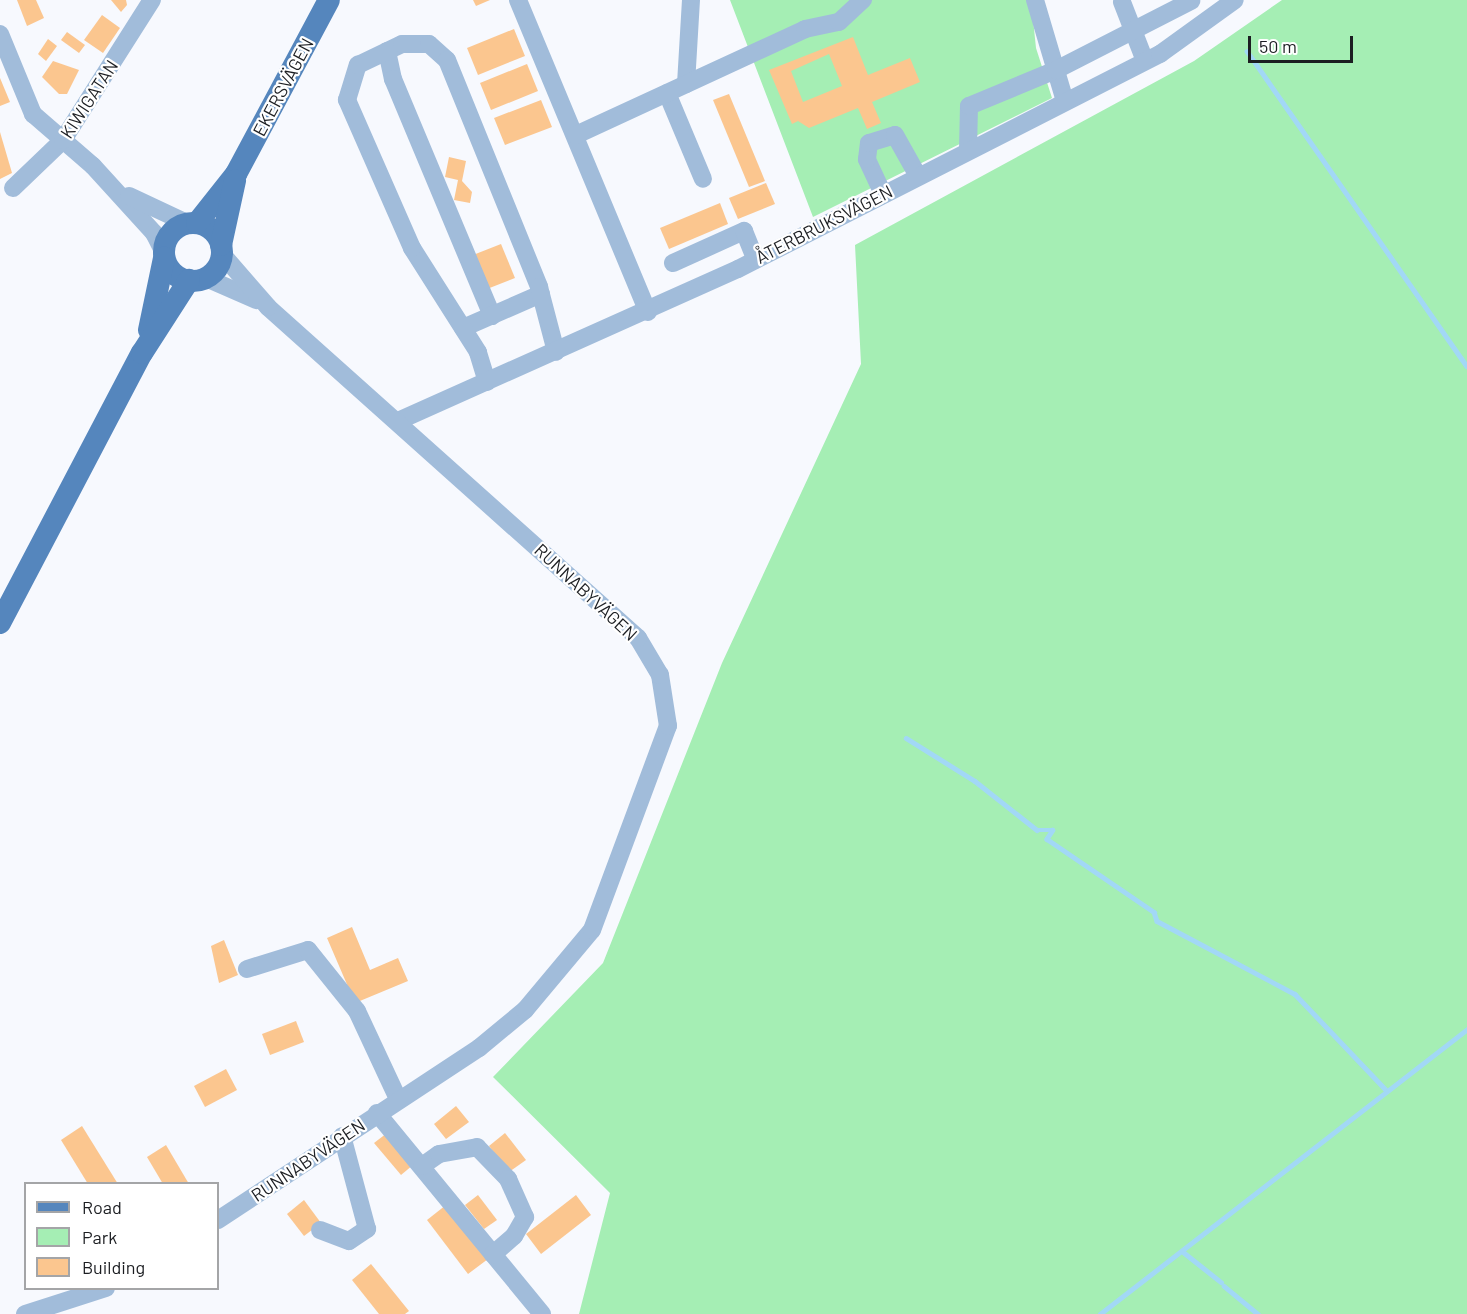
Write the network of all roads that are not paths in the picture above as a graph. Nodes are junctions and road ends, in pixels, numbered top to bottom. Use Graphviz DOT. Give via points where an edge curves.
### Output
graph roads {
  1 [pos="152,0"];
  2 [pos="329,0"];
  3 [pos="518,0"];
  4 [pos="691,0"];
  5 [pos="863,0"];
  6 [pos="1035,0"];
  7 [pos="1235,0"];
  8 [pos="1191,1"];
  9 [pos="1122,2"];
  10 [pos="1133,31"];
  11 [pos="0,34"];
  12 [pos="387,51"];
  13 [pos="1145,61"];
  14 [pos="1056,70"];
  15 [pos="686,84"];
  16 [pos="667,93"];
  17 [pos="1065,101"];
  18 [pos="576,135"];
  19 [pos="63,140"];
  20 [pos="968,150"];
  21 [pos="236,174"];
  22 [pos="918,176"];
  23 [pos="103,178"];
  24 [pos="704,179"];
  25 [pos="14,188"];
  26 [pos="883,194"];
  27 [pos="192,223"];
  28 [pos="221,249"];
  29 [pos="164,255"];
  30 [pos="756,260"];
  31 [pos="673,263"];
  32 [pos="197,279"];
  33 [pos="541,294"];
  34 [pos="268,307"];
  35 [pos="648,312"];
  36 [pos="492,316"];
  37 [pos="463,328"];
  38 [pos="556,352"];
  39 [pos="142,353"];
  40 [pos="487,382"];
  41 [pos="398,421"];
  42 [pos="0,623"];
  43 [pos="247,969"];
  44 [pos="398,1099"];
  45 [pos="377,1113"];
  46 [pos="342,1136"];
  47 [pos="422,1166"];
  48 [pos="219,1219"];
  49 [pos="320,1230"];
  50 [pos="494,1254"];
  51 [pos="100,1290"];
  52 [pos="25,1314"];
  53 [pos="542,1314"];
  1 -- 19 [label="street, KIWIGATAN"];
  2 -- 21 [label="main road, EKERSVÄGEN"];
  3 -- 18 [label="street"];
  4 -- 15 [label="street"];
  5 -- 15 [label="street" via="838,22 805,29"];
  6 -- 14 [label="street"];
  7 -- 13 [label="street, ÅTERBRUKSVÄGEN" via="1182,41"];
  8 -- 10 [label="street"];
  9 -- 10 [label="street"];
  10 -- 13 [label="street"];
  10 -- 14 [label="street"];
  11 -- 19 [label="street" via="30,109"];
  12 -- 33 [label="street" via="422,42 447,60"];
  12 -- 36 [label="street" via="393,79"];
  12 -- 37 [label="street" via="358,65 347,100 412,248"];
  13 -- 17 [label="street, ÅTERBRUKSVÄGEN"];
  14 -- 17 [label="street"];
  14 -- 20 [label="street" via="969,106"];
  15 -- 16 [label="street"];
  16 -- 18 [label="street"];
  16 -- 24 [label="street"];
  17 -- 20 [label="street, ÅTERBRUKSVÄGEN"];
  18 -- 35 [label="street"];
  19 -- 23 [label="street"];
  19 -- 25 [label="street, KIWIGATAN"];
  20 -- 22 [label="street, ÅTERBRUKSVÄGEN"];
  21 -- 27 [label="main road, EKERSVÄGEN"];
  21 -- 28 [label="main road, EKERSVÄGEN"];
  22 -- 26 [label="street, ÅTERBRUKSVÄGEN"];
  22 -- 26 [label="street" via="895,135 869,143 867,159"];
  23 -- 27 [label="street" via="145,207"];
  23 -- 29 [label="street" via="154,233"];
  26 -- 30 [label="street, ÅTERBRUKSVÄGEN"];
  27 -- 28 [label="main road" via="212,230"];
  27 -- 29 [label="main road" via="172,231"];
  28 -- 32 [label="main road"];
  28 -- 34 [label="street, RUNNABYVÄGEN"];
  29 -- 32 [label="main road" via="174,274"];
  29 -- 39 [label="main road"];
  30 -- 31 [label="street" via="744,231"];
  30 -- 35 [label="street, ÅTERBRUKSVÄGEN"];
  32 -- 34 [label="street, RUNNABYVÄGEN"];
  32 -- 39 [label="main road"];
  33 -- 36 [label="street"];
  33 -- 38 [label="street"];
  34 -- 41 [label="street, RUNNABYVÄGEN"];
  35 -- 38 [label="street, ÅTERBRUKSVÄGEN"];
  36 -- 37 [label="street"];
  37 -- 40 [label="street"];
  38 -- 40 [label="street, ÅTERBRUKSVÄGEN"];
  39 -- 42 [label="main road"];
  40 -- 41 [label="street, ÅTERBRUKSVÄGEN"];
  41 -- 44 [label="street, RUNNABYVÄGEN" via="638,638 660,675 668,726 606,903 577,951 506,1027"];
  43 -- 44 [label="street" via="308,950 357,1011"];
  44 -- 45 [label="street, RUNNABYVÄGEN"];
  45 -- 46 [label="street, RUNNABYVÄGEN"];
  45 -- 47 [label="street"];
  46 -- 48 [label="street, RUNNABYVÄGEN"];
  46 -- 49 [label="street" via="367,1229 349,1241"];
  47 -- 50 [label="street"];
  47 -- 50 [label="street" via="439,1154 477,1147 508,1179 525,1217 514,1236"];
  50 -- 53 [label="street"];
  51 -- 52 [label="street"];
}
